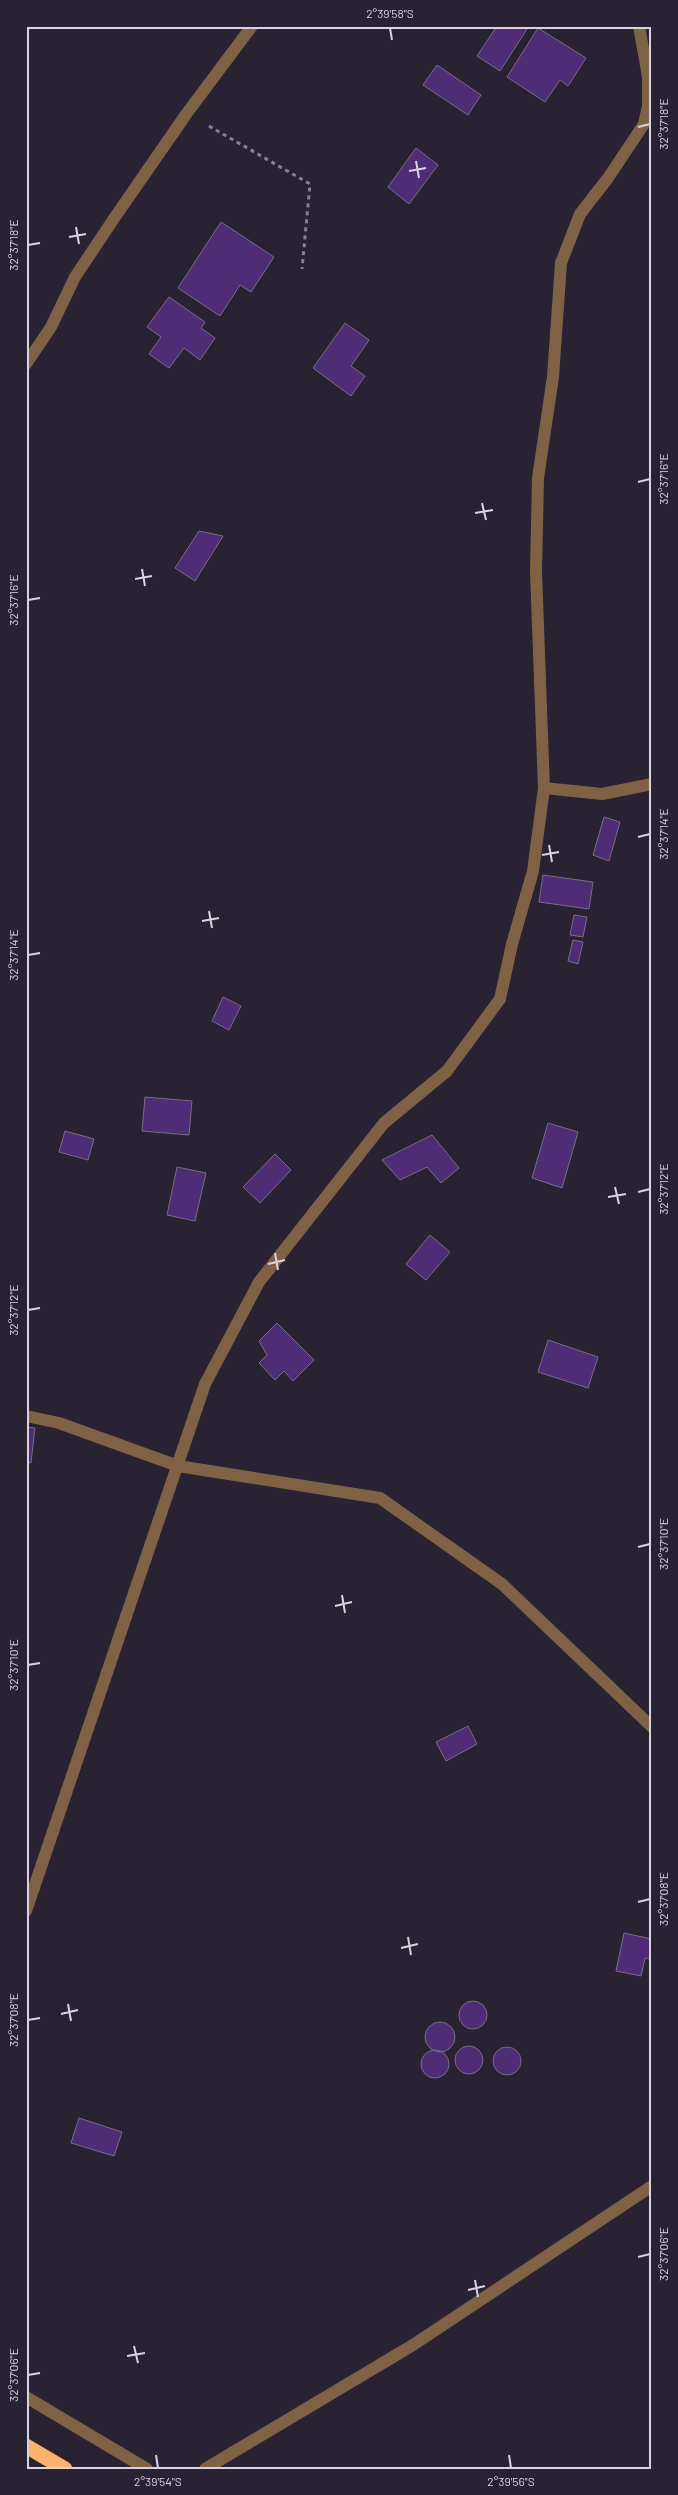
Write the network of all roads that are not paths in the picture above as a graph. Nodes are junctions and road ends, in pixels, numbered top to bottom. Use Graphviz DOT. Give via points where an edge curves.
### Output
graph roads {
  1 [pos="252,26"];
  2 [pos="639,26"];
  3 [pos="26,364"];
  4 [pos="652,784"];
  5 [pos="544,788"];
  6 [pos="26,1416"];
  7 [pos="178,1466"];
  8 [pos="652,1727"];
  9 [pos="26,1911"];
  10 [pos="652,2186"];
  11 [pos="26,2397"];
  12 [pos="26,2446"];
  13 [pos="65,2469"];
  14 [pos="147,2469"];
  15 [pos="205,2469"];
  1 -- 3 [label="street" via="187,113 76,277 51,327"];
  2 -- 5 [label="street" via="648,77 644,124 580,214 561,263 553,377 538,478 536,572"];
  4 -- 5 [label="street" via="602,794"];
  5 -- 7 [label="street" via="533,871 500,999 447,1071 384,1123 260,1282 205,1384"];
  6 -- 7 [label="street" via="59,1423"];
  7 -- 8 [label="street" via="380,1498 502,1584"];
  7 -- 9 [label="street"];
  10 -- 15 [label="street" via="412,2345"];
  11 -- 14 [label="street"];
  12 -- 13 [label="highway"];
}
